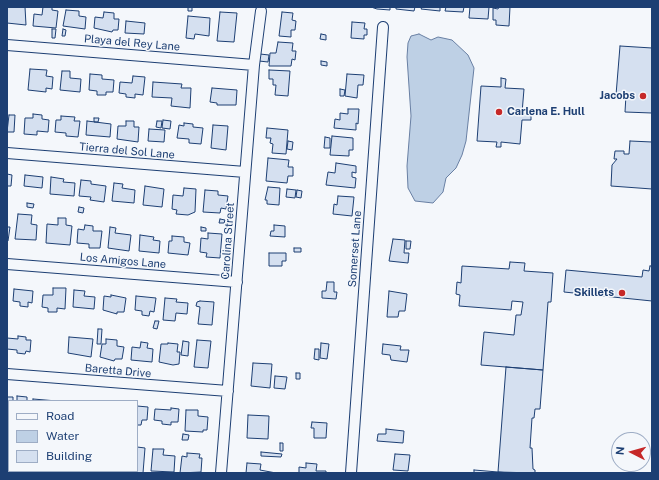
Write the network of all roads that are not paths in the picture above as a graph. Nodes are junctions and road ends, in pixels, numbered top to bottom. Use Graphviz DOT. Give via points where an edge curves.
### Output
graph roads {
  1 [pos="261,11"];
  2 [pos="383,27"];
  3 [pos="7,45"];
  4 [pos="254,65"];
  5 [pos="7,153"];
  6 [pos="245,172"];
  7 [pos="7,264"];
  8 [pos="237,282"];
  9 [pos="7,374"];
  10 [pos="228,391"];
  11 [pos="221,473"];
  12 [pos="351,473"];
  1 -- 4 [label="street, Carolina Street"];
  2 -- 12 [label="street, Somerset Lane"];
  3 -- 4 [label="street, Playa del Rey Lane"];
  4 -- 6 [label="street, Carolina Street"];
  5 -- 6 [label="street, Tierra del Sol Lane"];
  6 -- 8 [label="street, Carolina Street"];
  7 -- 8 [label="street, Los Amigos Lane"];
  8 -- 10 [label="street, Carolina Street"];
  9 -- 10 [label="street, Baretta Drive"];
  10 -- 11 [label="street, Carolina Street"];
}
